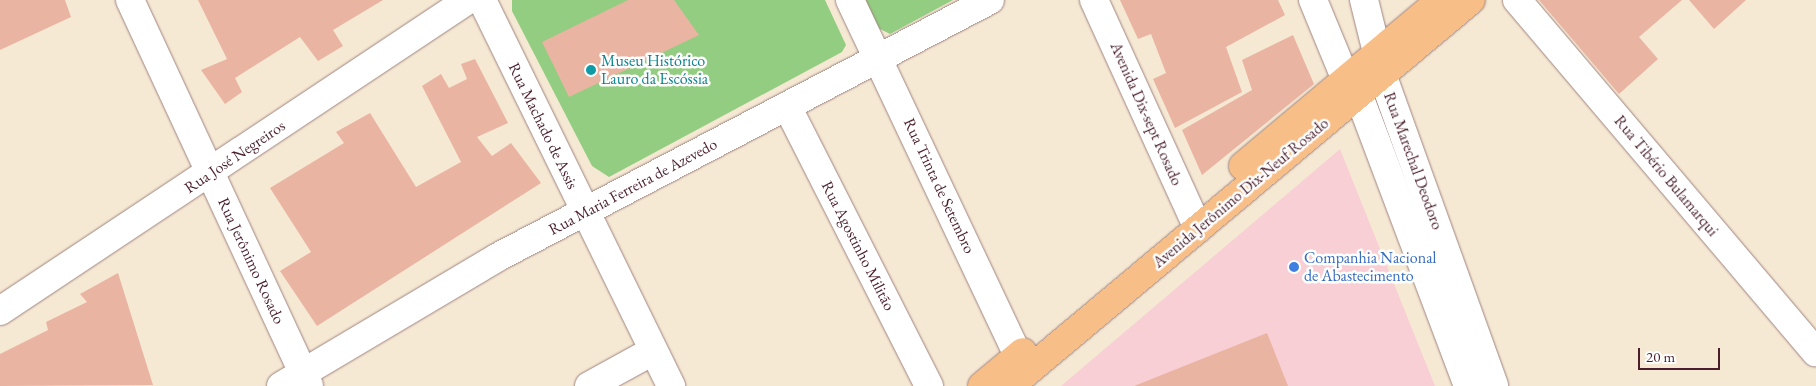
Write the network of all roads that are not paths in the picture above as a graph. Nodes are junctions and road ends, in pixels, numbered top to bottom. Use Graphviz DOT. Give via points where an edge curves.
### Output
graph roads {
  1 [pos="130,0"];
  2 [pos="468,0"];
  3 [pos="482,0"];
  4 [pos="850,0"];
  5 [pos="990,0"];
  6 [pos="1094,0"];
  7 [pos="1313,0"];
  8 [pos="1364,0"];
  9 [pos="1441,0"];
  10 [pos="1471,0"];
  11 [pos="1517,0"];
  12 [pos="878,59"];
  13 [pos="1381,64"];
  14 [pos="1353,88"];
  15 [pos="787,106"];
  16 [pos="211,173"];
  17 [pos="585,213"];
  18 [pos="1194,220"];
  19 [pos="0,311"];
  20 [pos="651,352"];
  21 [pos="1816,352"];
  22 [pos="1018,371"];
  23 [pos="298,382"];
  24 [pos="589,386"];
  25 [pos="670,386"];
  26 [pos="929,386"];
  27 [pos="982,386"];
  28 [pos="1468,386"];
  29 [pos="1494,386"];
  1 -- 16 [label="street, Rua Jerônimo Rosado"];
  2 -- 16 [label="street, Rua José Negreiros"];
  3 -- 17 [label="street, Rua Machado de Assis"];
  4 -- 12 [label="street, Rua Trinta de Setembro"];
  5 -- 12 [label="street, Rua Maria Ferreira de Azevedo"];
  6 -- 18 [label="street, Avenida Dix-sept Rosado"];
  7 -- 14 [label="street, Rua Marechal Deodoro"];
  8 -- 13 [label="street, Rua Marechal Deodoro"];
  9 -- 13 [label="main road, Avenida Jerônimo Dix-Neuf Rosado"];
  10 -- 13 [label="main road, Avenida Jerônimo Dix-Neuf Rosado"];
  11 -- 21 [label="street, Rua Tibério Bulamarqui"];
  12 -- 15 [label="street, Rua Maria Ferreira de Azevedo"];
  12 -- 22 [label="street, Rua Trinta de Setembro"];
  13 -- 14 [label="main road, Avenida Jerônimo Dix-Neuf Rosado"];
  13 -- 29 [label="street, Rua Marechal Deodoro"];
  14 -- 18 [label="main road, Avenida Jerônimo Dix-Neuf Rosado"];
  14 -- 28 [label="street, Rua Marechal Deodoro"];
  15 -- 17 [label="street, Rua Maria Ferreira de Azevedo"];
  15 -- 26 [label="street, Rua Agostinho Militão"];
  16 -- 19 [label="street, Rua José Negreiros"];
  16 -- 23 [label="street, Rua Jerônimo Rosado"];
  17 -- 20 [label="street, Rua Machado de Assis"];
  17 -- 23 [label="street, Rua Maria Ferreira de Azevedo" via="498,258"];
  18 -- 22 [label="main road, Avenida Jerônimo Dix-Neuf Rosado"];
  20 -- 24 [label="street"];
  20 -- 25 [label="street, Rua Machado de Assis"];
  22 -- 27 [label="main road, Avenida Jerônimo Dix-Neuf Rosado"];
}
